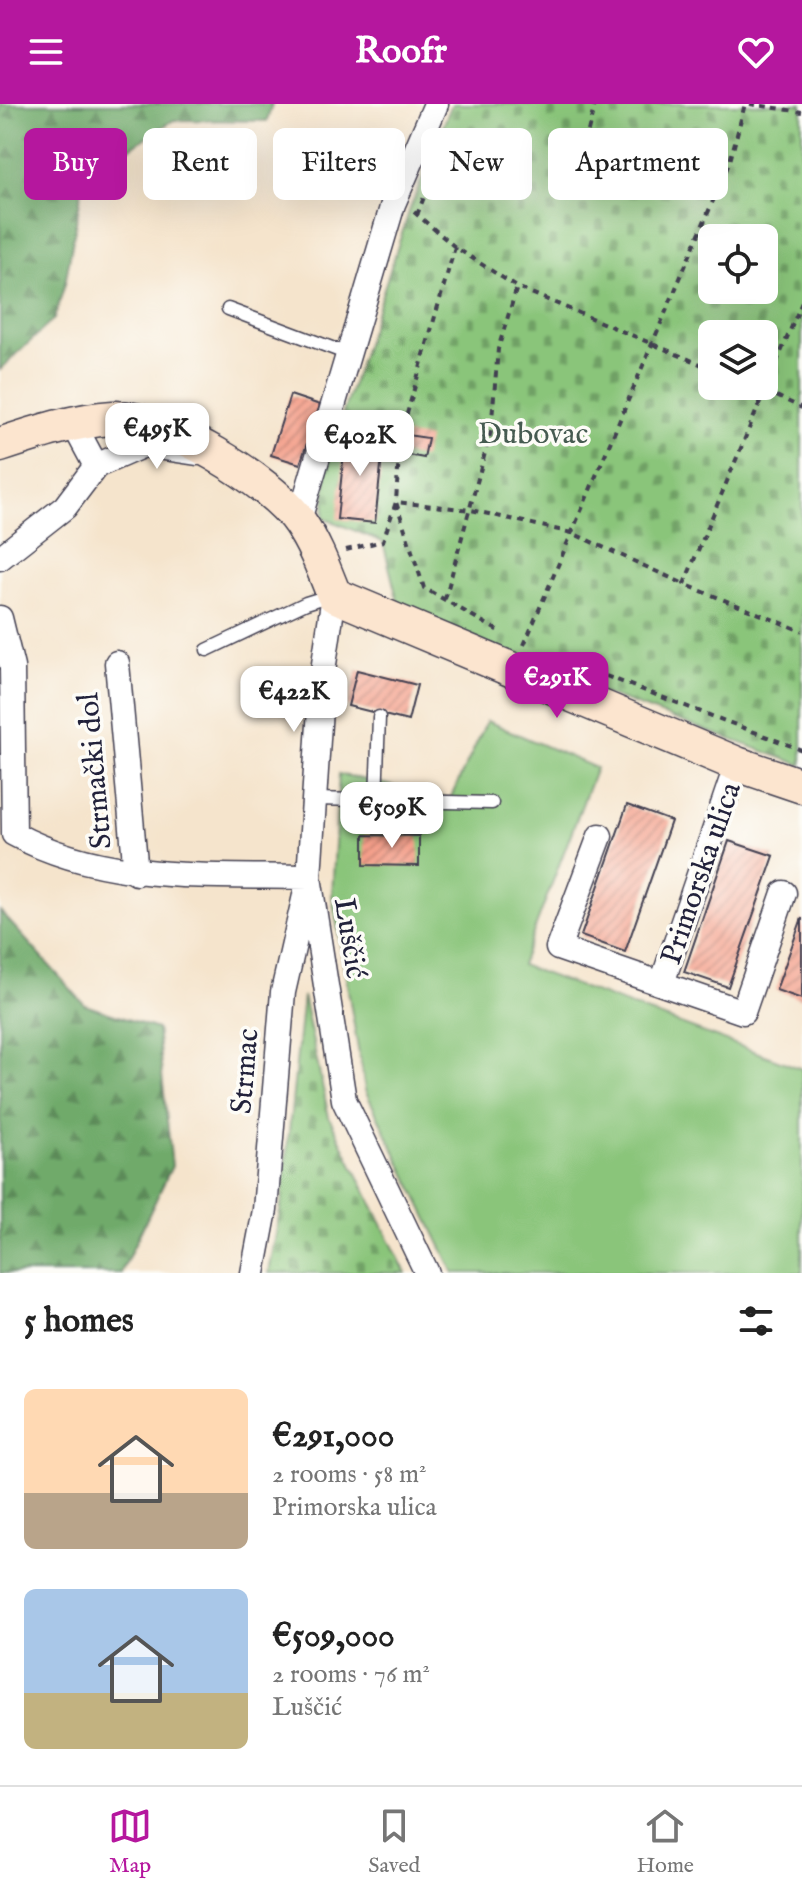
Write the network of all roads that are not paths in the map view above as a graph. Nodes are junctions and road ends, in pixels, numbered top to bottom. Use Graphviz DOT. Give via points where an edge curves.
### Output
graph roads {
  1 [pos="436,104"];
  2 [pos="228,309"];
  3 [pos="348,354"];
  4 [pos="74,425"];
  5 [pos="0,445"];
  6 [pos="215,456"];
  7 [pos="96,466"];
  8 [pos="299,520"];
  9 [pos="0,558"];
  10 [pos="334,595"];
  11 [pos="0,618"];
  12 [pos="207,650"];
  13 [pos="117,663"];
  14 [pos="379,717"];
  15 [pos="737,764"];
  16 [pos="802,786"];
  17 [pos="314,799"];
  18 [pos="376,800"];
  19 [pos="492,803"];
  20 [pos="600,836"];
  21 [pos="136,873"];
  22 [pos="309,877"];
  23 [pos="784,893"];
  24 [pos="662,983"];
  25 [pos="253,1273"];
  26 [pos="427,1273"];
  1 -- 3 [label="street" via="393,204"];
  2 -- 3 [label="lane"];
  3 -- 8 [label="street"];
  4 -- 5 [label="main road"];
  4 -- 6 [label="main road" via="114,418 153,423"];
  4 -- 7 [label="street"];
  6 -- 7 [label="street" via="144,445"];
  6 -- 8 [label="main road" via="259,484"];
  7 -- 9 [label="street" via="65,507"];
  8 -- 10 [label="main road"];
  10 -- 12 [label="lane"];
  10 -- 15 [label="main road, Primorska ulica"];
  10 -- 17 [label="street, Luščić"];
  11 -- 21 [label="street, Strmački dol" via="12,667 14,834 47,851"];
  13 -- 21 [label="street, Strmački dol"];
  14 -- 18 [label="lane"];
  15 -- 16 [label="main road, Primorska ulica"];
  15 -- 24 [label="street, Primorska ulica"];
  17 -- 18 [label="lane"];
  17 -- 22 [label="street, Luščić"];
  18 -- 19 [label="lane"];
  20 -- 24 [label="street" via="558,948"];
  21 -- 22 [label="street, Strmački dol"];
  22 -- 25 [label="street, Strmac" via="283,992 265,1210"];
  22 -- 26 [label="street, Luščić" via="344,1100"];
  23 -- 24 [label="street" via="743,1012"];
}
